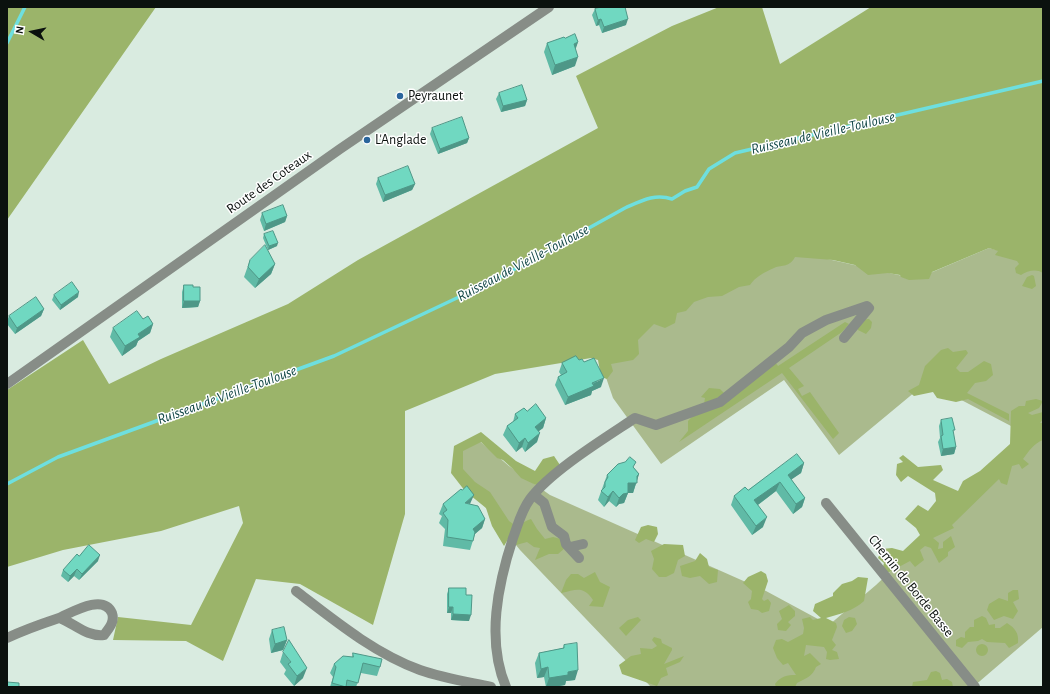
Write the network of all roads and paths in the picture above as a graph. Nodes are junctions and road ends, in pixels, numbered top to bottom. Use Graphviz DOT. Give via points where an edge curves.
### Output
graph roads {
  1 [pos="550,7"];
  2 [pos="844,338"];
  3 [pos="7,384"];
  4 [pos="534,495"];
  5 [pos="826,503"];
  6 [pos="583,544"];
  7 [pos="570,548"];
  8 [pos="579,558"];
  9 [pos="296,592"];
  10 [pos="60,618"];
  11 [pos="7,638"];
  12 [pos="491,687"];
  13 [pos="506,687"];
  14 [pos="975,687"];
  1 -- 3 [label="street, Route des Coteaux" via="334,154"];
  2 -- 4 [label="street" via="869,308 867,306 826,320 802,333 789,347 720,402 656,425 635,418 555,475"];
  4 -- 7 [label="street" via="544,502 552,527 564,536"];
  4 -- 13 [label="street" via="520,518 503,568 499,590 497,649"];
  5 -- 14 [label="street, Chemin de Borde Basse"];
  6 -- 7 [label="street"];
  7 -- 8 [label="street"];
  9 -- 12 [label="street" via="349,632 396,659 420,670"];
  10 -- 10 [label="street" via="81,607 93,605 110,609 113,617 104,635 95,636"];
  10 -- 11 [label="street" via="32,626"];
}
